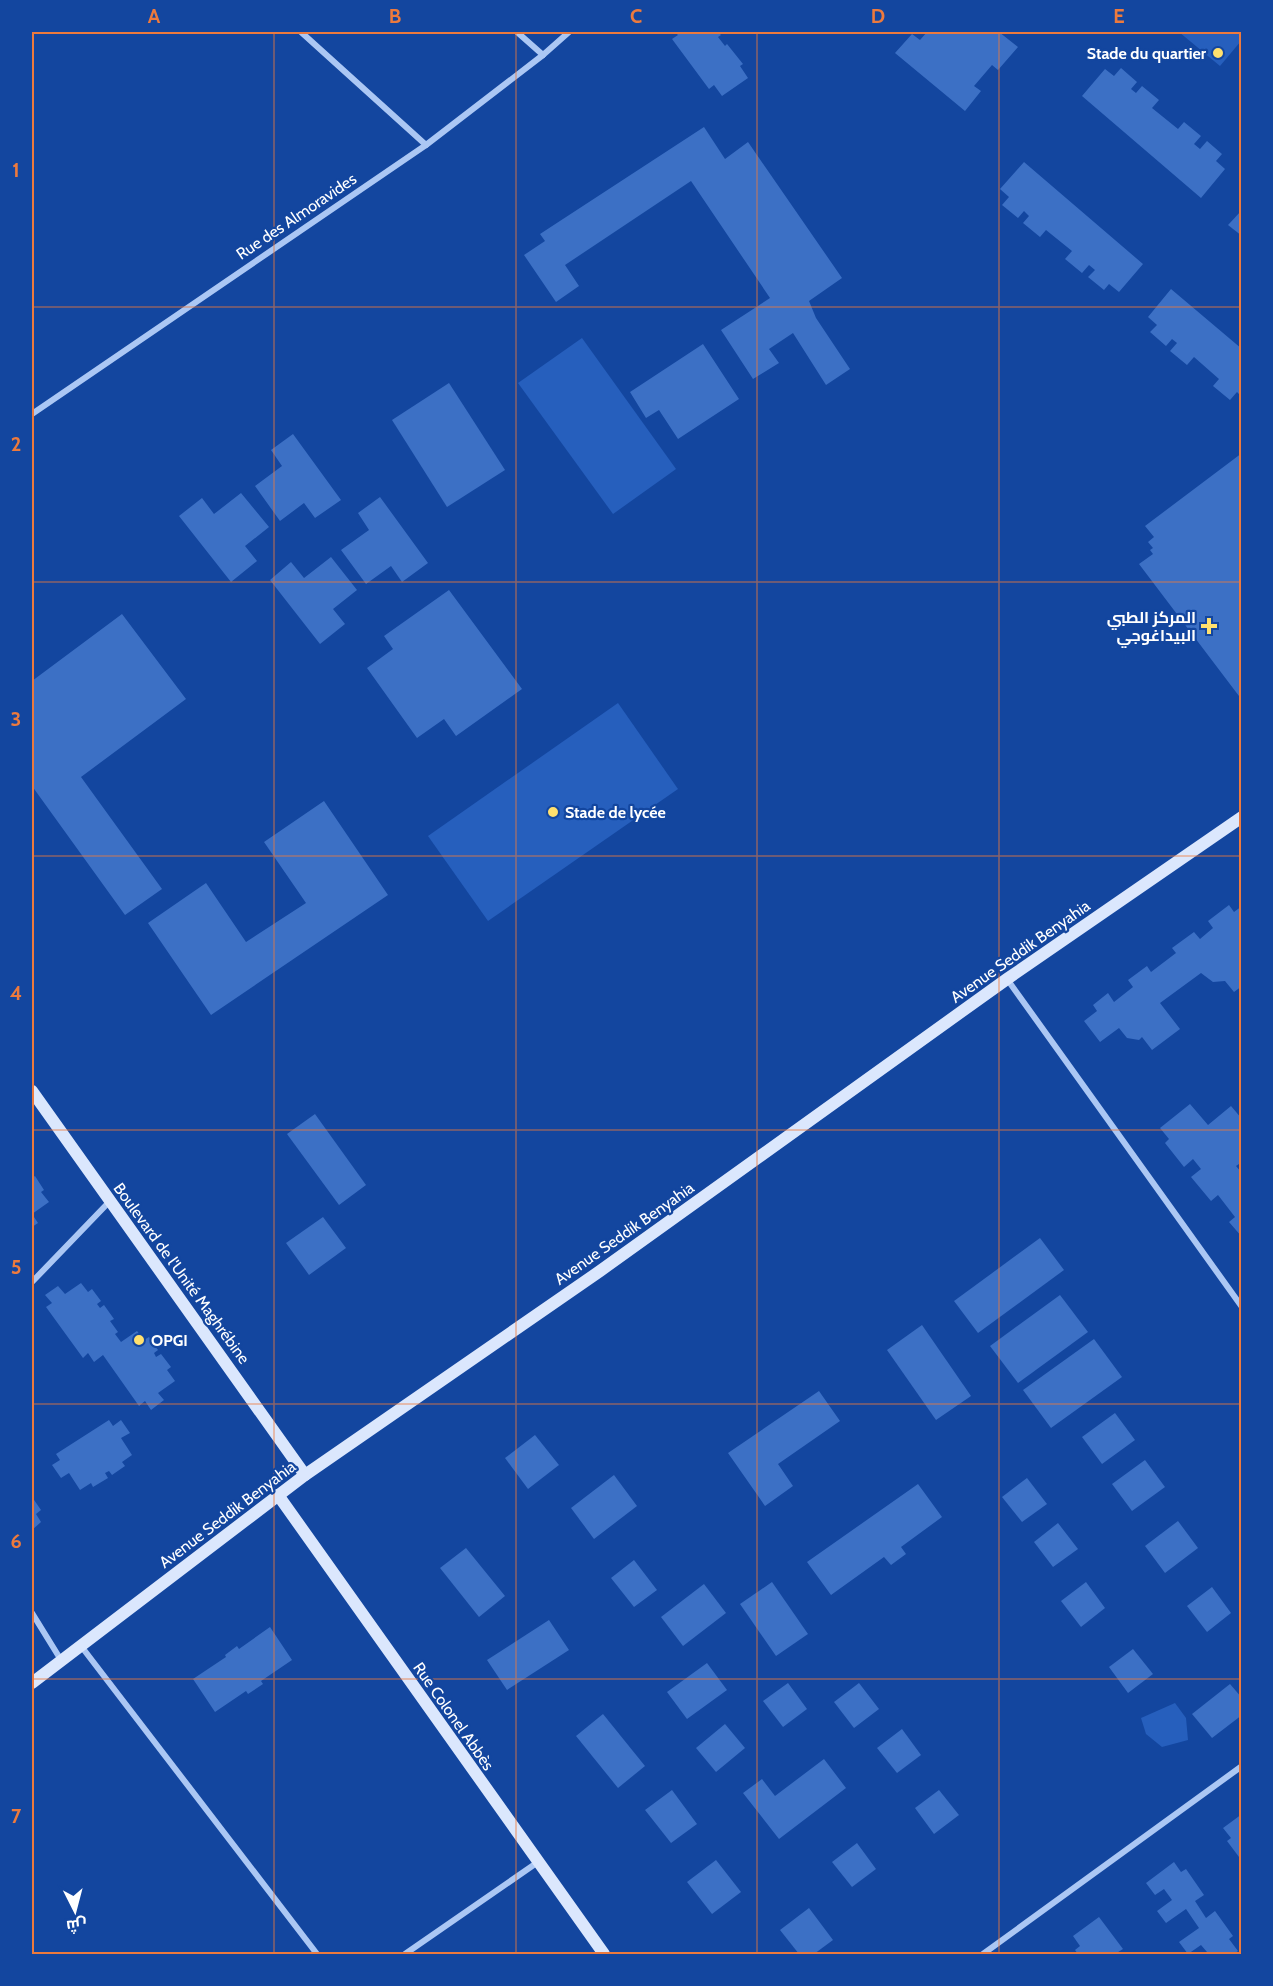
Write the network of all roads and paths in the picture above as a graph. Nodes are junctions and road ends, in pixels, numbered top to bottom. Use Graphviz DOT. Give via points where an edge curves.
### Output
graph roads {
  1 [pos="301,32"];
  2 [pos="517,32"];
  3 [pos="569,32"];
  4 [pos="543,55"];
  5 [pos="426,145"];
  6 [pos="32,414"];
  7 [pos="1242,816"];
  8 [pos="1007,979"];
  9 [pos="32,1091"];
  10 [pos="110,1201"];
  11 [pos="32,1282"];
  12 [pos="1242,1307"];
  13 [pos="305,1475"];
  14 [pos="278,1495"];
  15 [pos="32,1614"];
  16 [pos="80,1645"];
  17 [pos="61,1660"];
  18 [pos="32,1683"];
  19 [pos="1242,1766"];
  20 [pos="538,1862"];
  21 [pos="317,1954"];
  22 [pos="405,1954"];
  23 [pos="604,1954"];
  24 [pos="983,1954"];
  1 -- 5 [label="street"];
  2 -- 4 [label="street"];
  3 -- 4 [label="street, Rue des Almoravides"];
  4 -- 5 [label="street, Rue des Almoravides"];
  5 -- 6 [label="street, Rue des Almoravides"];
  7 -- 8 [label="street, Avenue Seddik Benyahia"];
  8 -- 12 [label="street"];
  8 -- 13 [label="street, Avenue Seddik Benyahia" via="600,1271"];
  9 -- 10 [label="street, Boulevard de l'Unité Maghrébine"];
  10 -- 11 [label="street"];
  10 -- 13 [label="street, Boulevard de l'Unité Maghrébine"];
  13 -- 14 [label="street, Avenue Seddik Benyahia"];
  14 -- 16 [label="street, Avenue Seddik Benyahia"];
  14 -- 20 [label="street, Rue Colonel Abbès"];
  15 -- 17 [label="street"];
  16 -- 17 [label="street, Avenue Seddik Benyahia"];
  16 -- 21 [label="street"];
  17 -- 18 [label="street, Avenue Seddik Benyahia"];
  19 -- 24 [label="street"];
  20 -- 22 [label="street"];
  20 -- 23 [label="street, Rue Colonel Abbès"];
}
